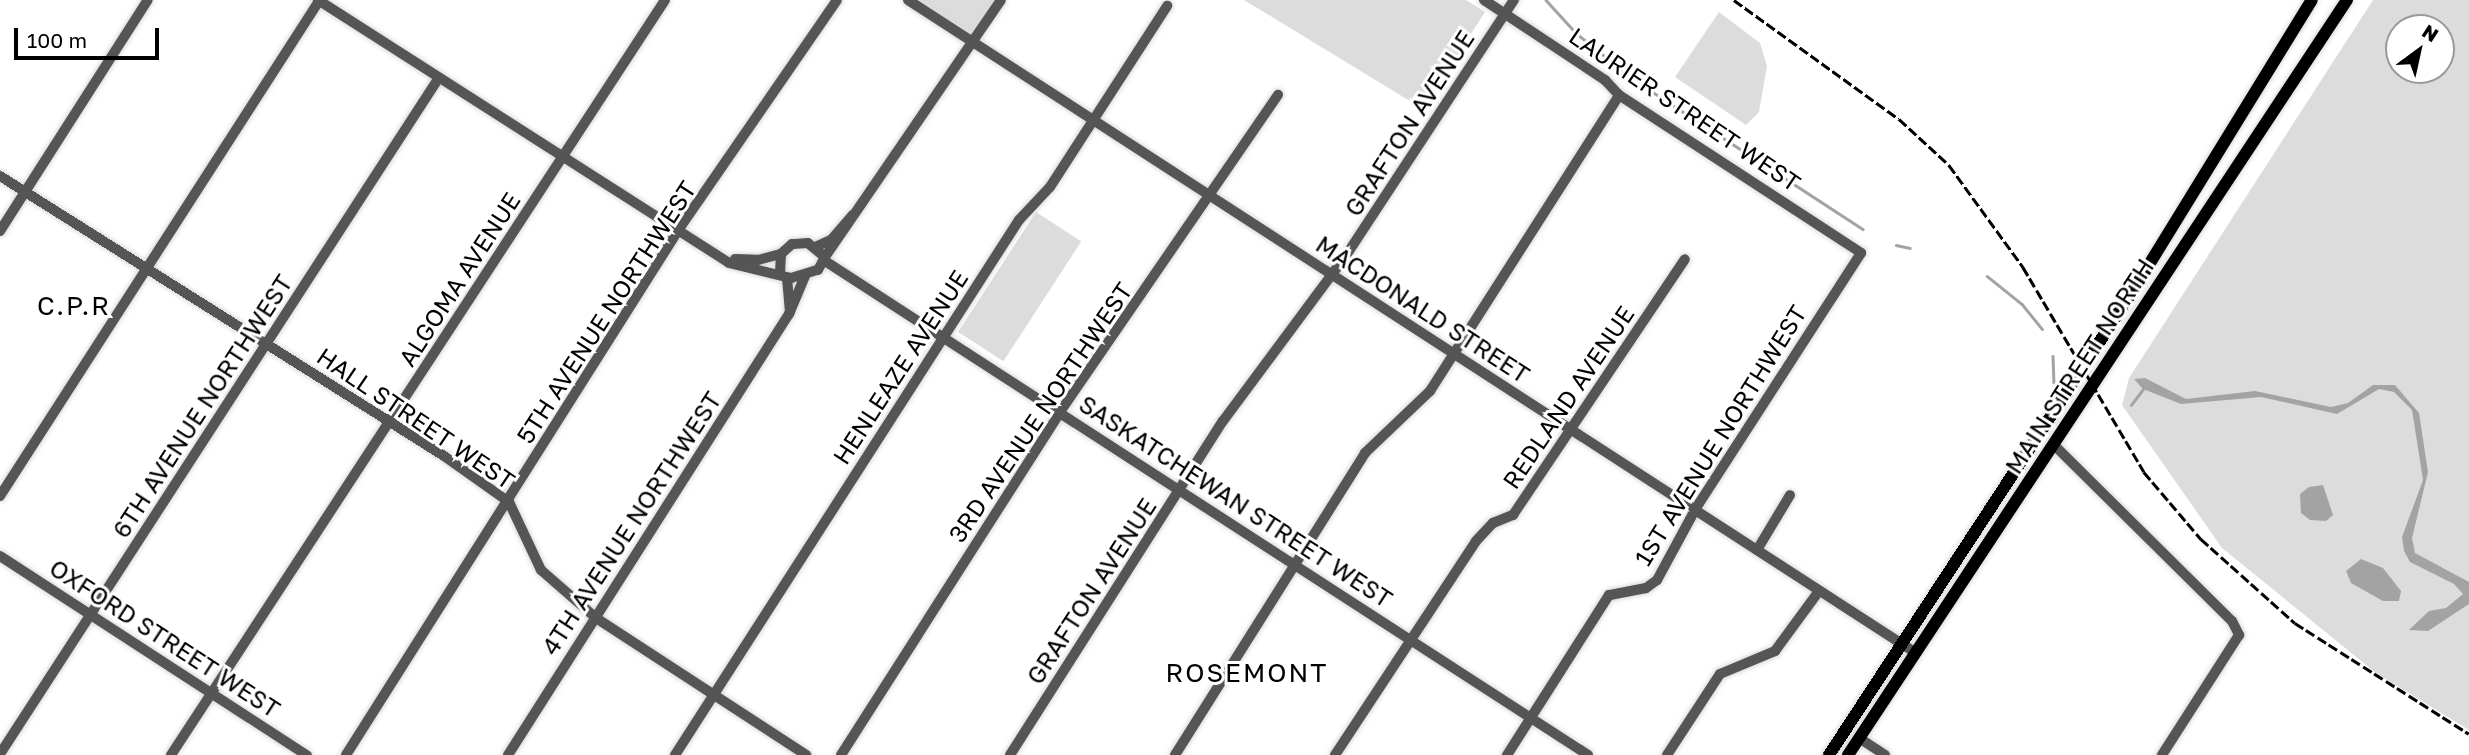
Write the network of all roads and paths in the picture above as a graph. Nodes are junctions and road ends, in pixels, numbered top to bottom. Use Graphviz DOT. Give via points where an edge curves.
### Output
graph roads {
  1 [pos="148,0"];
  2 [pos="665,0"];
  3 [pos="837,0"];
  4 [pos="908,0"];
  5 [pos="1001,0"];
  6 [pos="1484,0"];
  7 [pos="1514,0"];
  8 [pos="2312,0"];
  9 [pos="2347,0"];
  10 [pos="318,1"];
  11 [pos="1167,6"];
  12 [pos="1506,14"];
  13 [pos="973,42"];
  14 [pos="438,79"];
  15 [pos="1278,95"];
  16 [pos="1619,95"];
  17 [pos="1093,120"];
  18 [pos="564,155"];
  19 [pos="0,176"];
  20 [pos="25,192"];
  21 [pos="1210,196"];
  22 [pos="856,213"];
  23 [pos="679,229"];
  24 [pos="0,231"];
  25 [pos="815,247"];
  26 [pos="715,253"];
  27 [pos="1861,253"];
  28 [pos="780,254"];
  29 [pos="825,259"];
  30 [pos="1685,259"];
  31 [pos="147,270"];
  32 [pos="818,270"];
  33 [pos="1331,274"];
  34 [pos="783,276"];
  35 [pos="805,276"];
  36 [pos="861,283"];
  37 [pos="789,314"];
  38 [pos="944,337"];
  39 [pos="267,343"];
  40 [pos="1455,354"];
  41 [pos="1060,412"];
  42 [pos="391,422"];
  43 [pos="1572,430"];
  44 [pos="2053,444"];
  45 [pos="1181,490"];
  46 [pos="1790,495"];
  47 [pos="0,496"];
  48 [pos="509,502"];
  49 [pos="1695,510"];
  50 [pos="1757,550"];
  51 [pos="0,556"];
  52 [pos="1292,563"];
  53 [pos="1819,590"];
  54 [pos="92,617"];
  55 [pos="596,618"];
  56 [pos="1411,640"];
  57 [pos="1899,643"];
  58 [pos="1916,653"];
  59 [pos="213,694"];
  60 [pos="713,696"];
  61 [pos="1531,718"];
  62 [pos="1859,738"];
  63 [pos="0,754"];
  64 [pos="1850,754"];
  65 [pos="171,755"];
  66 [pos="307,755"];
  67 [pos="346,755"];
  68 [pos="508,755"];
  69 [pos="676,755"];
  70 [pos="806,755"];
  71 [pos="842,755"];
  72 [pos="1010,755"];
  73 [pos="1175,755"];
  74 [pos="1335,755"];
  75 [pos="1507,755"];
  76 [pos="1588,755"];
  77 [pos="1667,755"];
  78 [pos="1829,755"];
  79 [pos="1885,755"];
  80 [pos="2162,755"];
  1 -- 20 [label="street"];
  2 -- 18 [label="street, ALGOMA AVENUE"];
  3 -- 23 [label="street, 5TH AVENUE NORTHWEST"];
  4 -- 13 [label="street, MACDONALD STREET"];
  5 -- 13 [label="street"];
  6 -- 12 [label="street, LAURIER STREET WEST"];
  7 -- 12 [label="street, GRAFTON AVENUE"];
  8 -- 57 [label="main road, MAIN STREET NORTH" via="2127,301"];
  9 -- 44 [label="main road, MAIN STREET NORTH"];
  10 -- 14 [label="street"];
  10 -- 31 [label="street"];
  11 -- 17 [label="street, HENLEAZE AVENUE"];
  12 -- 16 [label="street, LAURIER STREET WEST" via="1605,80"];
  12 -- 33 [label="street, GRAFTON AVENUE"];
  13 -- 17 [label="street, MACDONALD STREET"];
  13 -- 22 [label="street"];
  14 -- 18 [label="street"];
  14 -- 39 [label="street, 6TH AVENUE NORTHWEST"];
  15 -- 21 [label="street, 3RD AVENUE NORTHWEST"];
  16 -- 27 [label="street, LAURIER STREET WEST"];
  16 -- 40 [label="street"];
  17 -- 21 [label="street, MACDONALD STREET"];
  17 -- 38 [label="street, HENLEAZE AVENUE" via="1050,187 1019,220"];
  18 -- 23 [label="street"];
  18 -- 42 [label="street, ALGOMA AVENUE"];
  19 -- 20 [label="street, HALL STREET WEST"];
  20 -- 24 [label="street"];
  20 -- 31 [label="street, HALL STREET WEST"];
  21 -- 33 [label="street, MACDONALD STREET"];
  21 -- 41 [label="street, 3RD AVENUE NORTHWEST"];
  22 -- 25 [label="street" via="831,240"];
  22 -- 29 [label="street"];
  23 -- 26 [label="street"];
  23 -- 48 [label="street, 5TH AVENUE NORTHWEST"];
  25 -- 28 [label="street" via="800,242"];
  25 -- 29 [label="street"];
  26 -- 28 [label="street" via="744,261"];
  26 -- 34 [label="street" via="739,267"];
  27 -- 49 [label="street, 1ST AVENUE NORTHWEST"];
  28 -- 34 [label="street"];
  29 -- 32 [label="street"];
  29 -- 36 [label="street, SASKATCHEWAN STREET WEST"];
  30 -- 43 [label="street, REDLAND AVENUE"];
  31 -- 39 [label="street, HALL STREET WEST"];
  31 -- 47 [label="street"];
  32 -- 35 [label="street"];
  32 -- 36 [label="street, SASKATCHEWAN STREET WEST"];
  33 -- 40 [label="street, MACDONALD STREET"];
  33 -- 45 [label="street, GRAFTON AVENUE" via="1273,360 1223,421"];
  34 -- 35 [label="street"];
  34 -- 37 [label="street"];
  35 -- 37 [label="street, 4TH AVENUE NORTHWEST"];
  36 -- 38 [label="street, SASKATCHEWAN STREET WEST"];
  37 -- 55 [label="street, 4TH AVENUE NORTHWEST"];
  38 -- 41 [label="street, SASKATCHEWAN STREET WEST"];
  38 -- 60 [label="street, HENLEAZE AVENUE"];
  39 -- 42 [label="street, HALL STREET WEST"];
  39 -- 54 [label="street, 6TH AVENUE NORTHWEST"];
  40 -- 43 [label="street, MACDONALD STREET"];
  40 -- 52 [label="street" via="1430,391 1364,453"];
  41 -- 45 [label="street, SASKATCHEWAN STREET WEST"];
  41 -- 71 [label="street, 3RD AVENUE NORTHWEST"];
  42 -- 48 [label="street, HALL STREET WEST"];
  42 -- 59 [label="street, ALGOMA AVENUE"];
  43 -- 49 [label="street, MACDONALD STREET"];
  43 -- 56 [label="street, REDLAND AVENUE" via="1513,515 1493,523 1476,541"];
  44 -- 58 [label="main road, MAIN STREET NORTH"];
  44 -- 80 [label="street" via="2232,621 2239,635"];
  45 -- 52 [label="street, SASKATCHEWAN STREET WEST"];
  45 -- 72 [label="street, GRAFTON AVENUE"];
  46 -- 50 [label="street"];
  48 -- 55 [label="street, HALL STREET WEST" via="541,569"];
  48 -- 67 [label="street, 5TH AVENUE NORTHWEST"];
  49 -- 50 [label="street, MACDONALD STREET"];
  49 -- 61 [label="street, 1ST AVENUE NORTHWEST" via="1657,579 1646,588 1609,595"];
  50 -- 53 [label="street, MACDONALD STREET"];
  51 -- 54 [label="street, OXFORD STREET WEST"];
  52 -- 56 [label="street, SASKATCHEWAN STREET WEST"];
  52 -- 73 [label="street"];
  53 -- 57 [label="street, MACDONALD STREET"];
  53 -- 77 [label="street" via="1775,651 1720,674"];
  54 -- 59 [label="street, OXFORD STREET WEST"];
  54 -- 63 [label="street, 6TH AVENUE NORTHWEST"];
  55 -- 60 [label="street, HALL STREET WEST"];
  55 -- 68 [label="street, 4TH AVENUE NORTHWEST"];
  56 -- 61 [label="street, SASKATCHEWAN STREET WEST"];
  56 -- 74 [label="street, REDLAND AVENUE"];
  57 -- 58 [label="street, MACDONALD STREET"];
  57 -- 78 [label="main road, MAIN STREET NORTH"];
  58 -- 62 [label="main road, MAIN STREET NORTH"];
  59 -- 65 [label="street, ALGOMA AVENUE"];
  59 -- 66 [label="street, OXFORD STREET WEST"];
  60 -- 69 [label="street, HENLEAZE AVENUE"];
  60 -- 70 [label="street, HALL STREET WEST"];
  61 -- 75 [label="street, 1ST AVENUE NORTHWEST"];
  61 -- 76 [label="street, SASKATCHEWAN STREET WEST"];
  62 -- 64 [label="main road, MAIN STREET NORTH"];
  62 -- 79 [label="street"];
}
